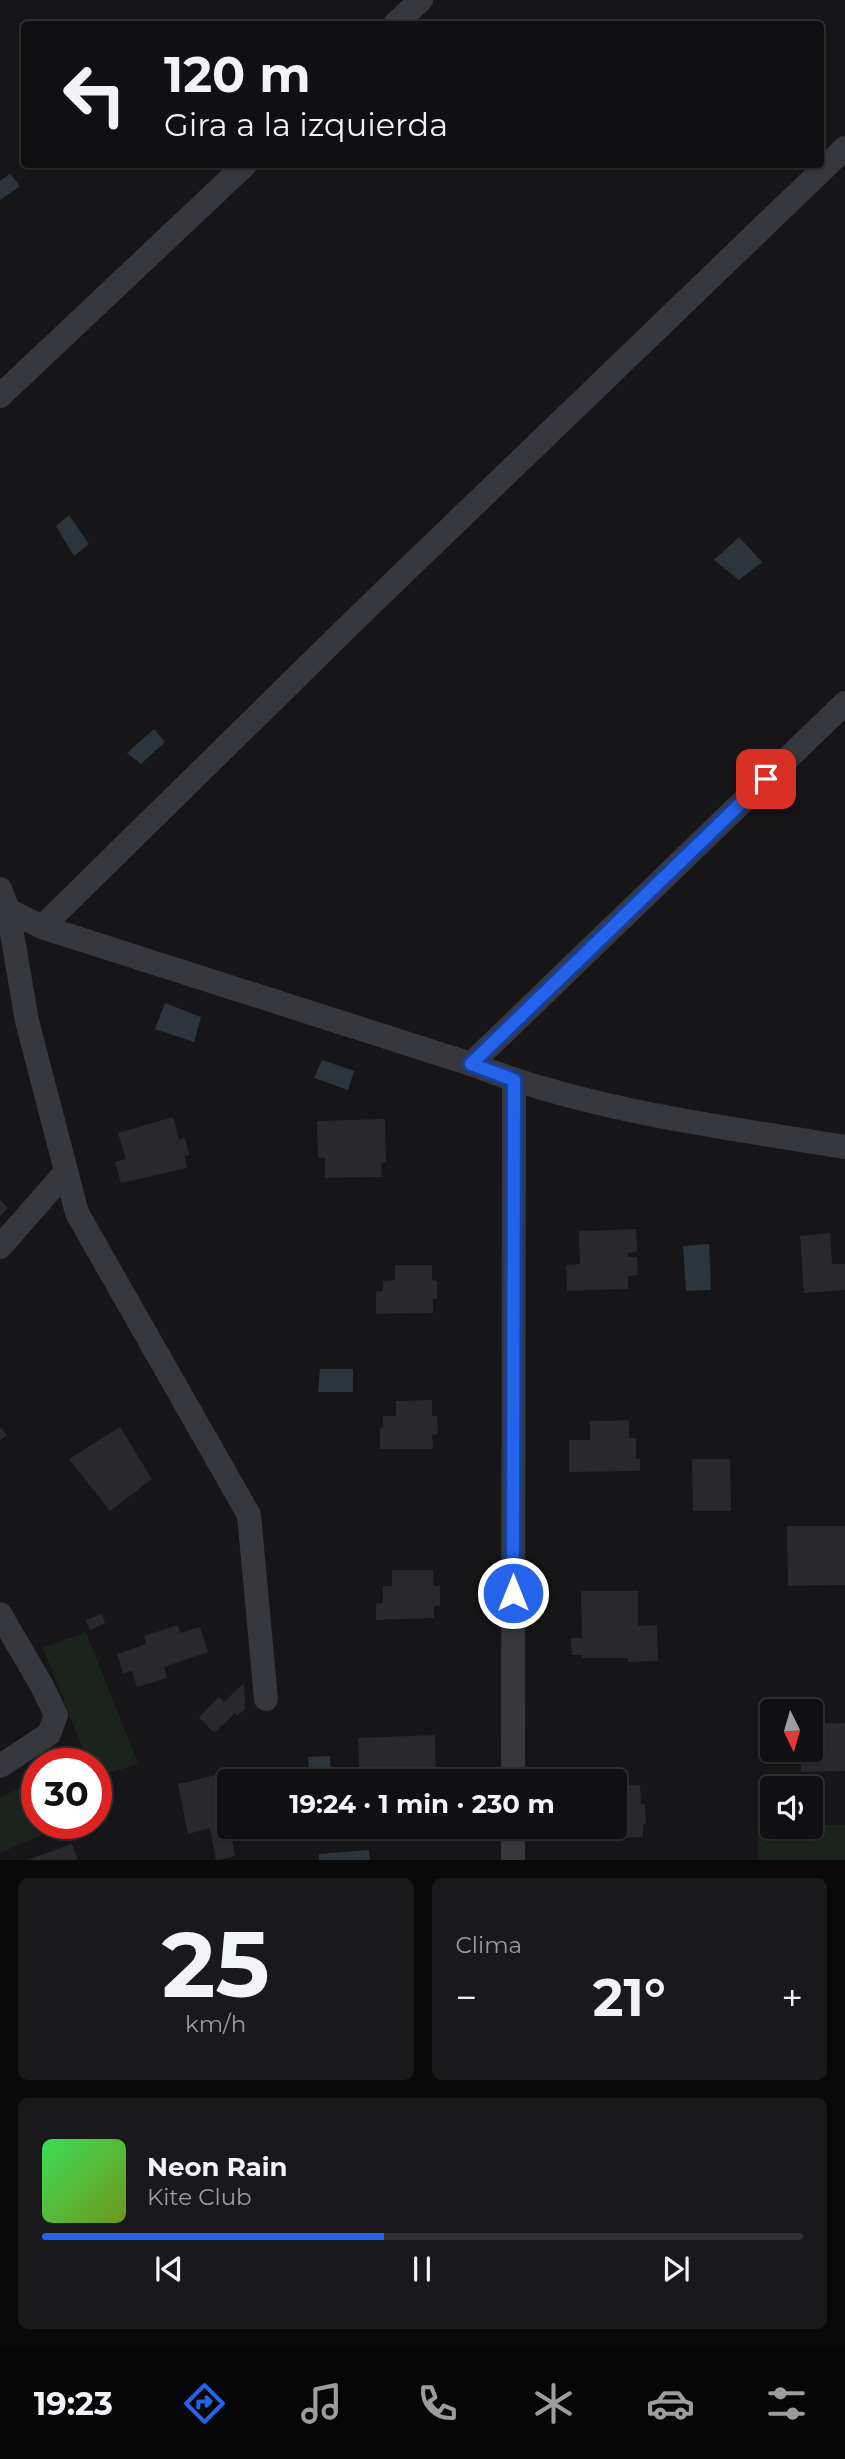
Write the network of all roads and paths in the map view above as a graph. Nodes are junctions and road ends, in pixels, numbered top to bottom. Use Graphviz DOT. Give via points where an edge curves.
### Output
graph roads {
  1 [pos="421,0"];
  2 [pos="398,21"];
  3 [pos="845,148"];
  4 [pos="242,168"];
  5 [pos="0,396"];
  6 [pos="845,703"];
  7 [pos="4,899"];
  8 [pos="42,927"];
  9 [pos="471,1064"];
  10 [pos="514,1080"];
  11 [pos="845,1147"];
  12 [pos="65,1173"];
  13 [pos="0,1247"];
  14 [pos="0,1614"];
  15 [pos="267,1699"];
  16 [pos="0,1766"];
  17 [pos="513,1769"];
  18 [pos="513,1839"];
  19 [pos="513,1860"];
  1 -- 2 [label="street"];
  3 -- 8 [label="street"];
  4 -- 5 [label="street"];
  6 -- 9 [label="street"];
  7 -- 8 [label="street"];
  7 -- 12 [label="street" via="27,1021"];
  8 -- 9 [label="street"];
  9 -- 10 [label="street"];
  10 -- 11 [label="street" via="641,1114"];
  10 -- 17 [label="street"];
  12 -- 13 [label="street"];
  12 -- 15 [label="street" via="88,1236 249,1515"];
  14 -- 16 [label="street" via="56,1715 49,1734"];
  18 -- 19 [label="street"];
}
